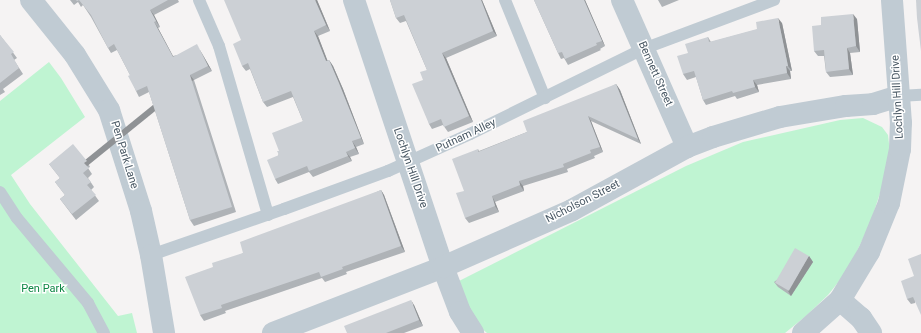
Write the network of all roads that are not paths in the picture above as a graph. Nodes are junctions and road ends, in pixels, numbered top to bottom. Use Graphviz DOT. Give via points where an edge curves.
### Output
graph roads {
  1 [pos="31,0"];
  2 [pos="199,0"];
  3 [pos="354,0"];
  4 [pos="505,0"];
  5 [pos="622,0"];
  6 [pos="774,0"];
  7 [pos="892,0"];
  8 [pos="644,49"];
  9 [pos="921,95"];
  10 [pos="899,96"];
  11 [pos="545,98"];
  12 [pos="686,147"];
  13 [pos="409,162"];
  14 [pos="0,192"];
  15 [pos="268,215"];
  16 [pos="151,255"];
  17 [pos="443,267"];
  18 [pos="840,300"];
  19 [pos="104,333"];
  20 [pos="164,333"];
  21 [pos="273,333"];
  22 [pos="473,333"];
  23 [pos="803,333"];
  24 [pos="871,333"];
  1 -- 16 [label="street, Pen Park Lane" via="75,55 109,110 139,204"];
  2 -- 15 [label="lane" via="219,46"];
  3 -- 13 [label="street, Lochlyn Hill Drive"];
  4 -- 11 [label="lane"];
  5 -- 8 [label="street, Bennett Street"];
  6 -- 8 [label="lane, Putnam Alley"];
  7 -- 10 [label="street, Lochlyn Hill Drive"];
  8 -- 11 [label="lane, Putnam Alley"];
  8 -- 12 [label="street, Bennett Street"];
  9 -- 10 [label="lane"];
  10 -- 12 [label="street, Nicholson Street" via="873,104 780,117"];
  10 -- 18 [label="street, Lochlyn Hill Drive" via="900,149 889,203 869,252"];
  11 -- 13 [label="lane, Putnam Alley"];
  12 -- 17 [label="street, Nicholson Street" via="572,210"];
  13 -- 15 [label="lane, Putnam Alley"];
  13 -- 17 [label="street, Lochlyn Hill Drive"];
  14 -- 19 [label="lane" via="17,218 88,303"];
  15 -- 16 [label="lane, Putnam Alley"];
  16 -- 20 [label="street, Pen Park Lane"];
  17 -- 21 [label="street, Nicholson Street"];
  17 -- 22 [label="street, Lochlyn Hill Drive" via="460,312"];
  18 -- 23 [label="street, Lochlyn Hill Drive"];
  18 -- 24 [label="street" via="861,318"];
}
